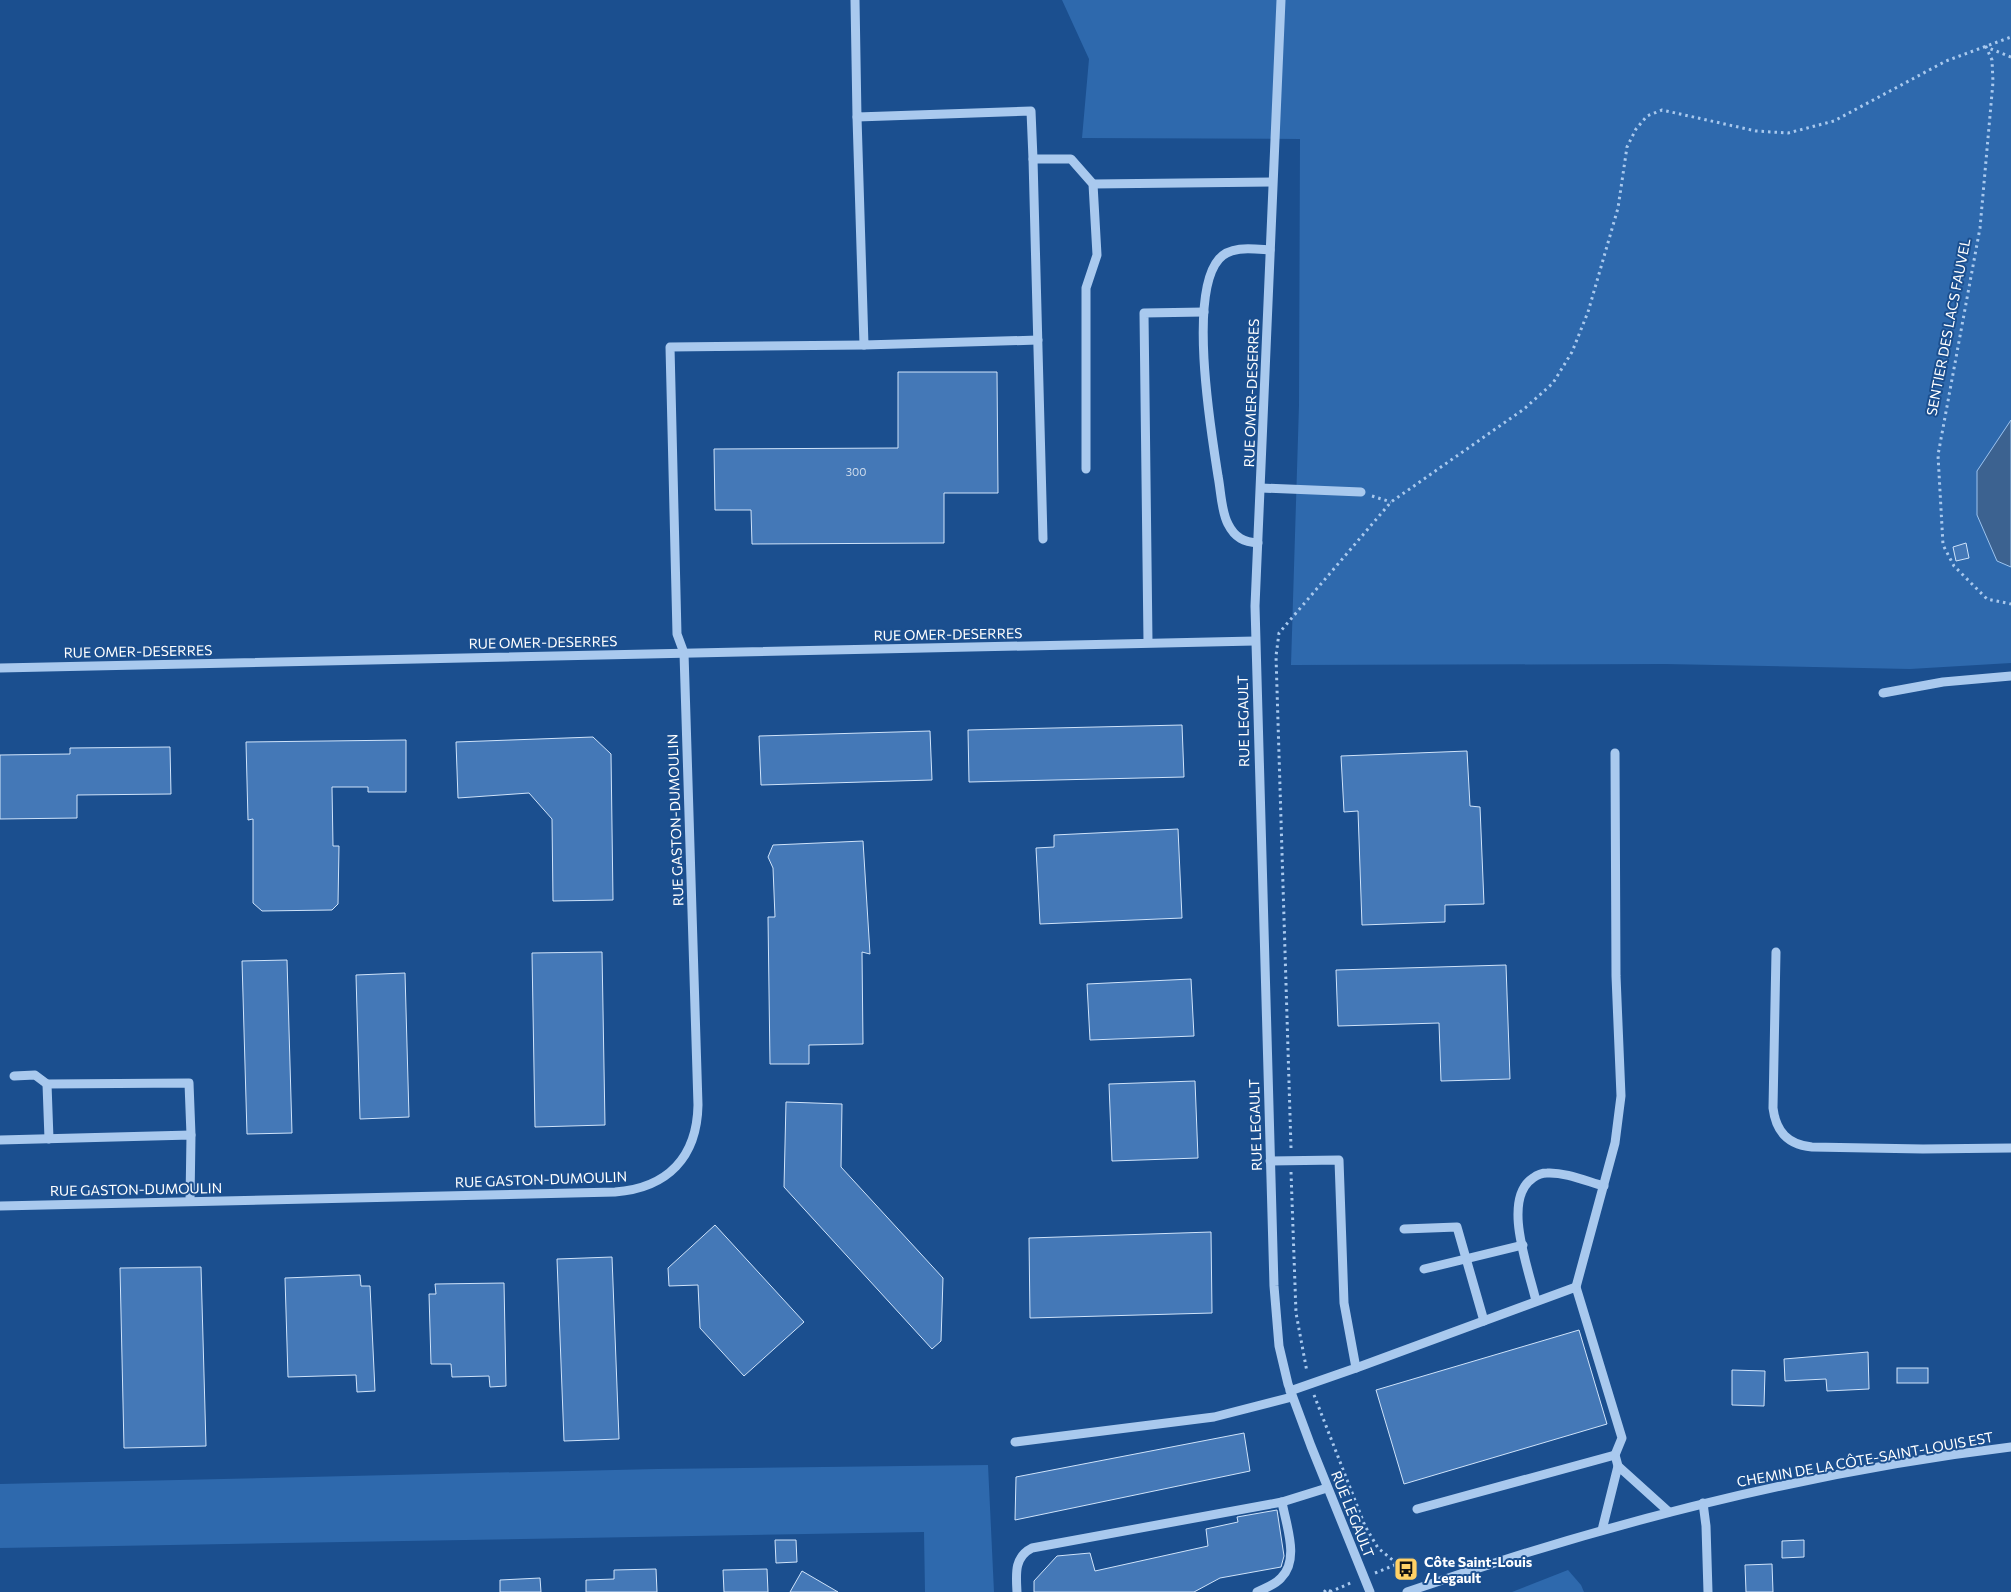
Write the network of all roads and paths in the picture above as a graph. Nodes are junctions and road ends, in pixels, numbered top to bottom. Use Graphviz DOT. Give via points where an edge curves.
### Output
graph roads {
  1 [pos="855,0"];
  2 [pos="1281,0"];
  3 [pos="2011,37"];
  4 [pos="2011,57"];
  5 [pos="857,117"];
  6 [pos="1033,159"];
  7 [pos="1272,182"];
  8 [pos="1093,184"];
  9 [pos="1270,250"];
  10 [pos="1204,312"];
  11 [pos="1038,340"];
  12 [pos="864,345"];
  13 [pos="1086,469"];
  14 [pos="1261,488"];
  15 [pos="1361,492"];
  16 [pos="1391,502"];
  17 [pos="1043,539"];
  18 [pos="1258,544"];
  19 [pos="2011,604"];
  20 [pos="1255,641"];
  21 [pos="1148,642"];
  22 [pos="684,653"];
  23 [pos="0,668"];
  24 [pos="2011,676"];
  25 [pos="1882,693"];
  26 [pos="1615,753"];
  27 [pos="1776,952"];
  28 [pos="14,1076"];
  29 [pos="47,1084"];
  30 [pos="191,1136"];
  31 [pos="49,1139"];
  32 [pos="0,1140"];
  33 [pos="2011,1148"];
  34 [pos="1291,1151"];
  35 [pos="1270,1161"];
  36 [pos="1291,1169"];
  37 [pos="1604,1186"];
  38 [pos="190,1201"];
  39 [pos="0,1206"];
  40 [pos="1404,1229"];
  41 [pos="1523,1245"];
  42 [pos="1466,1259"];
  43 [pos="1424,1269"];
  44 [pos="1576,1287"];
  45 [pos="1536,1302"];
  46 [pos="1484,1320"];
  47 [pos="1304,1363"];
  48 [pos="1356,1368"];
  49 [pos="1291,1394"];
  50 [pos="1316,1402"];
  51 [pos="1015,1442"];
  52 [pos="2011,1447"];
  53 [pos="1615,1455"];
  54 [pos="1618,1466"];
  55 [pos="1327,1488"];
  56 [pos="1282,1502"];
  57 [pos="1703,1503"];
  58 [pos="1417,1509"];
  59 [pos="1669,1512"];
  60 [pos="1602,1530"];
  61 [pos="1401,1583"];
  62 [pos="1017,1592"];
  63 [pos="1257,1592"];
  64 [pos="1324,1592"];
  65 [pos="1332,1592"];
  66 [pos="1370,1592"];
  67 [pos="1407,1592"];
  68 [pos="1708,1592"];
  1 -- 5 [label="street"];
  2 -- 7 [label="street, RUE OMER-DESERRES"];
  3 -- 16 [label="path" via="1946,60 1834,121 1788,133 1756,131 1662,110 1647,116 1627,147 1618,208 1588,312 1572,352 1553,383 1524,409"];
  4 -- 19 [label="path, SENTIER DES LACS FAUVEL" via="1986,47 1992,60 1994,82 1980,228 1938,455 1943,545 1954,566 1987,599"];
  5 -- 6 [label="street" via="1032,112"];
  5 -- 12 [label="street"];
  6 -- 8 [label="street" via="1071,159"];
  6 -- 11 [label="street"];
  7 -- 8 [label="street"];
  7 -- 9 [label="street, RUE OMER-DESERRES"];
  8 -- 13 [label="street" via="1097,255 1086,288"];
  9 -- 10 [label="street" via="1231,251 1219,258 1210,277"];
  9 -- 14 [label="street, RUE OMER-DESERRES"];
  10 -- 18 [label="street" via="1207,405 1225,517 1236,536"];
  10 -- 21 [label="street" via="1144,313"];
  11 -- 12 [label="street"];
  11 -- 17 [label="street"];
  12 -- 22 [label="street, RUE GASTON-DUMOULIN" via="670,347 677,634"];
  14 -- 15 [label="street"];
  14 -- 18 [label="street, RUE OMER-DESERRES"];
  15 -- 16 [label="path"];
  16 -- 34 [label="path" via="1284,626 1277,641"];
  18 -- 20 [label="street, RUE OMER-DESERRES"];
  20 -- 21 [label="street, RUE OMER-DESERRES"];
  20 -- 35 [label="street, RUE LEGAULT"];
  21 -- 22 [label="street, RUE OMER-DESERRES"];
  22 -- 23 [label="street, RUE OMER-DESERRES"];
  22 -- 38 [label="street, RUE GASTON-DUMOULIN" via="698,1105 694,1136 679,1163 653,1184 628,1191"];
  24 -- 25 [label="street" via="1943,682"];
  26 -- 37 [label="street" via="1616,976 1621,1096 1615,1143"];
  27 -- 33 [label="street" via="1773,1108 1777,1126 1786,1139 1812,1147"];
  28 -- 29 [label="street" via="35,1075"];
  29 -- 30 [label="street" via="189,1083"];
  29 -- 31 [label="street"];
  30 -- 31 [label="street"];
  30 -- 38 [label="street"];
  31 -- 32 [label="street"];
  35 -- 48 [label="street" via="1339,1160 1344,1303"];
  35 -- 49 [label="street, RUE LEGAULT" via="1276,1320"];
  36 -- 47 [label="path" via="1296,1312"];
  37 -- 41 [label="street" via="1545,1172 1530,1180 1518,1197"];
  37 -- 44 [label="street"];
  38 -- 39 [label="street, RUE GASTON-DUMOULIN"];
  40 -- 42 [label="street" via="1457,1227"];
  41 -- 42 [label="street"];
  41 -- 45 [label="street"];
  42 -- 43 [label="street"];
  42 -- 46 [label="street"];
  44 -- 45 [label="street"];
  44 -- 53 [label="street" via="1622,1438"];
  45 -- 46 [label="street"];
  46 -- 48 [label="street"];
  48 -- 49 [label="street"];
  49 -- 51 [label="street" via="1214,1417"];
  49 -- 55 [label="street, RUE LEGAULT"];
  50 -- 61 [label="path, RUE LEGAULT" via="1364,1526 1378,1548 1395,1562"];
  52 -- 57 [label="street, CHEMIN DE LA CÔTE-SAINT-LOUIS EST" via="1856,1471"];
  53 -- 54 [label="street"];
  53 -- 58 [label="street"];
  54 -- 59 [label="street"];
  54 -- 60 [label="street"];
  55 -- 56 [label="street"];
  55 -- 66 [label="street, RUE LEGAULT"];
  56 -- 62 [label="street" via="1032,1548 1018,1562"];
  56 -- 63 [label="street" via="1291,1546 1290,1561 1283,1577"];
  57 -- 59 [label="street, CHEMIN DE LA CÔTE-SAINT-LOUIS EST"];
  57 -- 68 [label="street"];
  59 -- 60 [label="street, CHEMIN DE LA CÔTE-SAINT-LOUIS EST"];
  60 -- 67 [label="street, CHEMIN DE LA CÔTE-SAINT-LOUIS EST" via="1502,1559"];
  64 -- 65 [label="path"];
}
